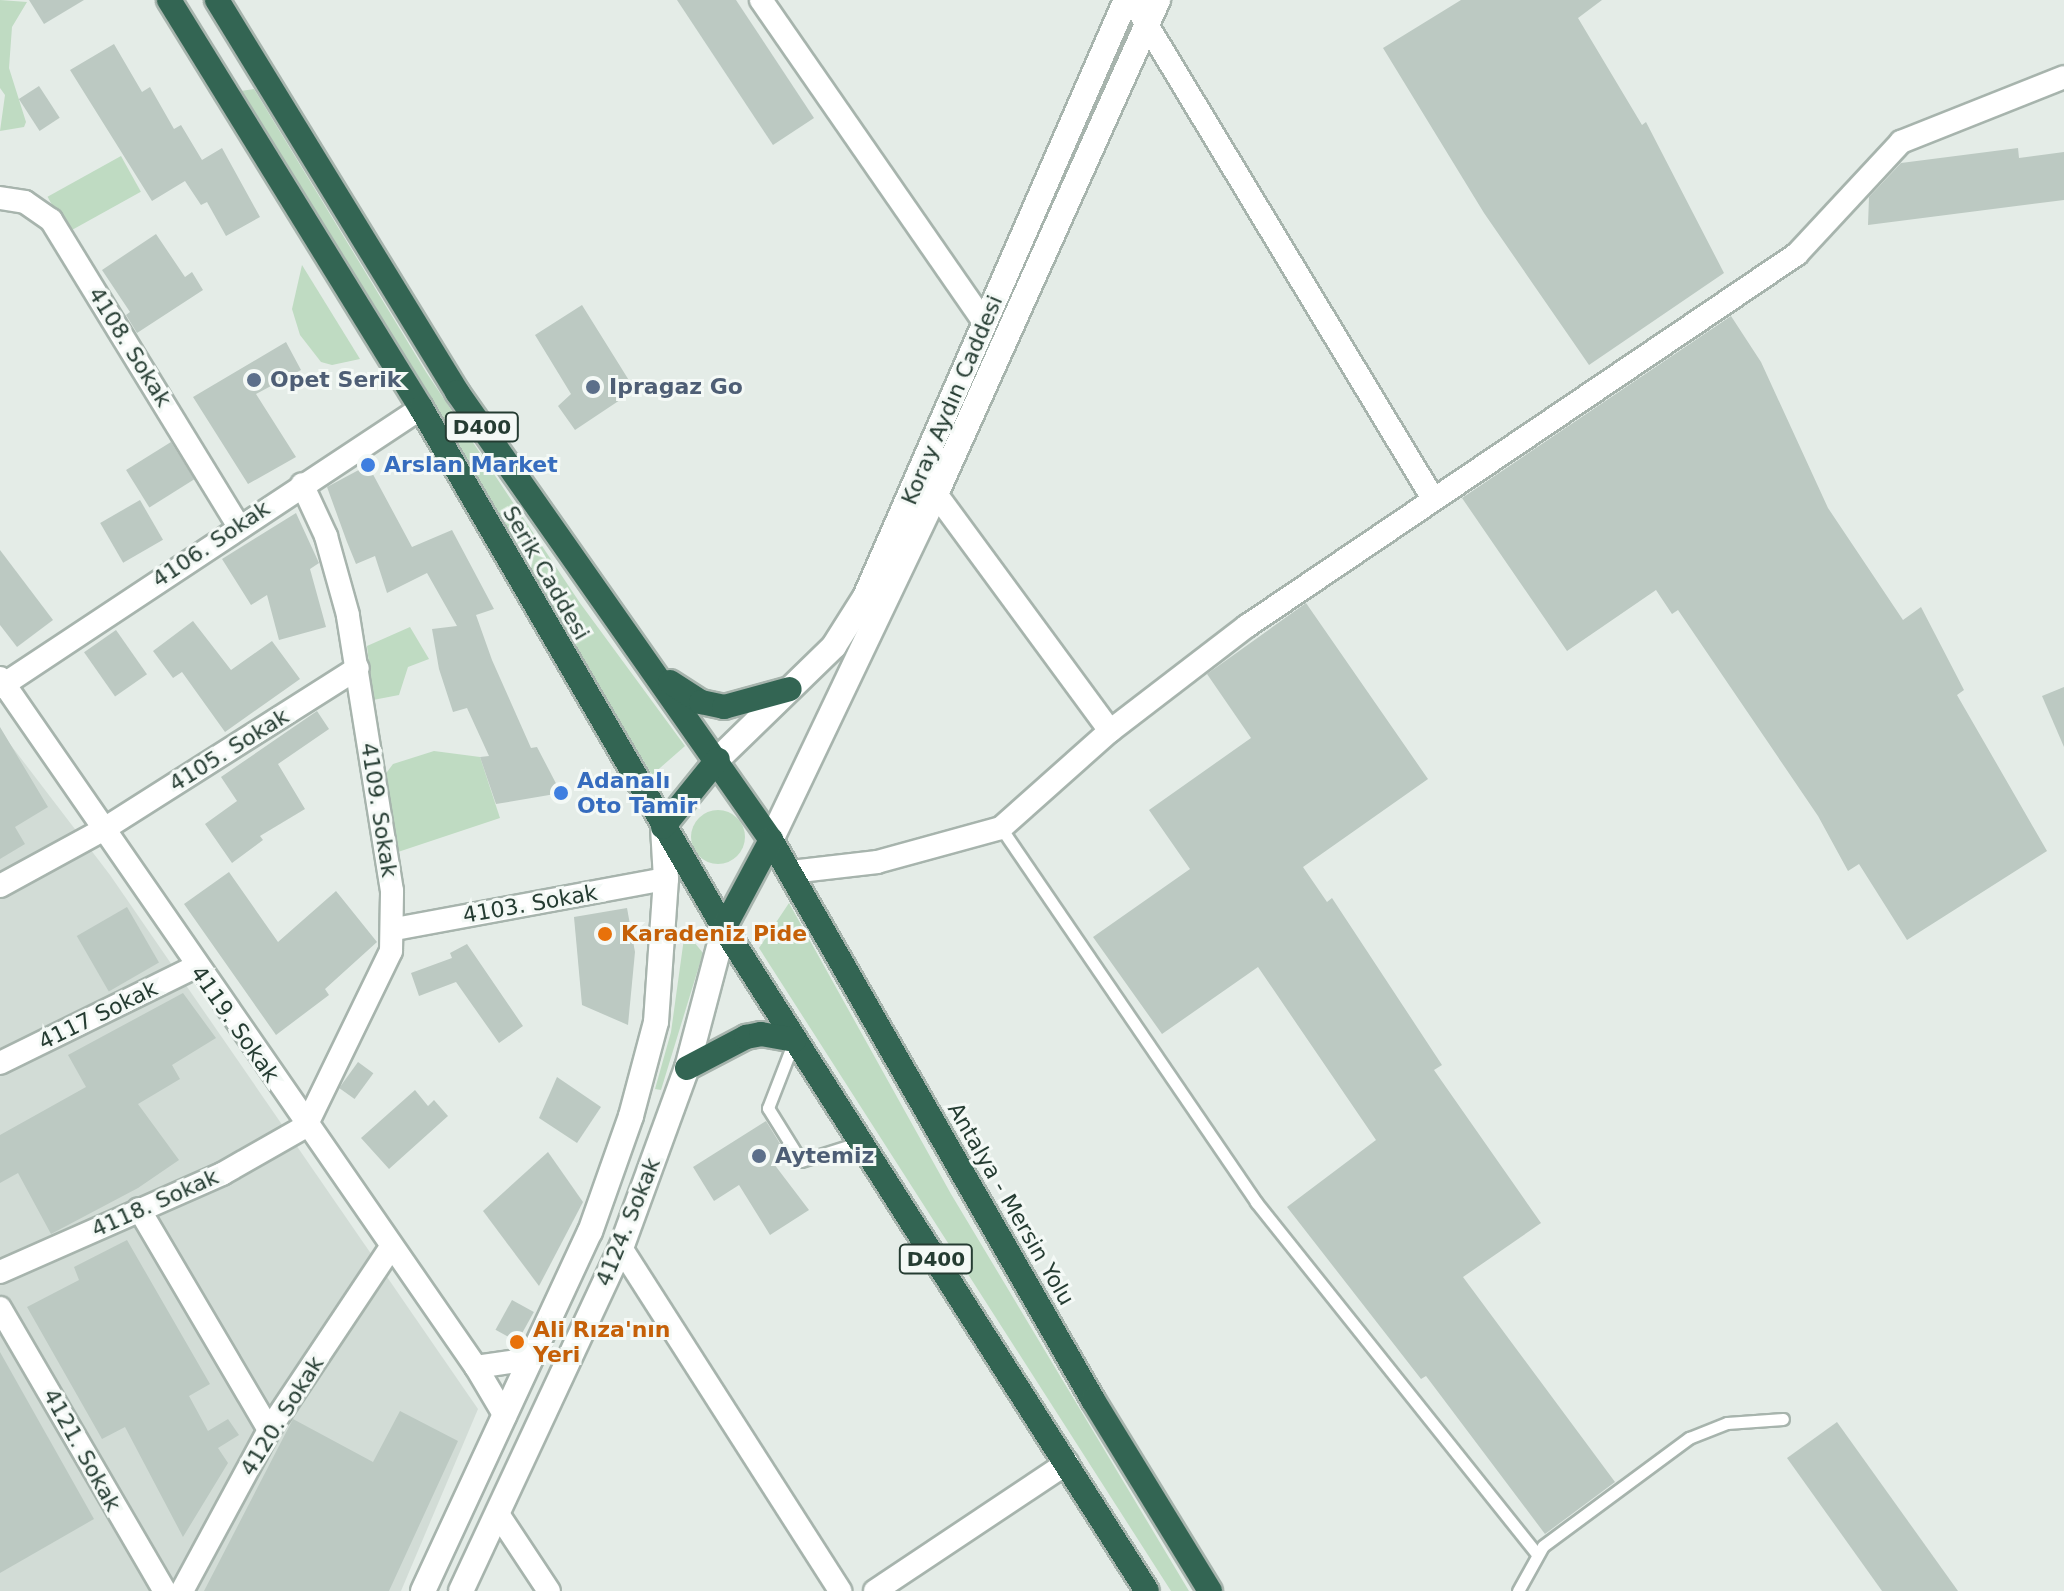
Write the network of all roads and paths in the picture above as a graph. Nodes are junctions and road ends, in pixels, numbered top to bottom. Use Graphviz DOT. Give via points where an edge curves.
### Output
graph roads {
  1 [pos="169,0"];
  2 [pos="217,0"];
  3 [pos="761,0"];
  4 [pos="1126,0"];
  5 [pos="1132,0"];
  6 [pos="1158,0"];
  7 [pos="1147,25"];
  8 [pos="2064,77"];
  9 [pos="0,198"];
  10 [pos="984,322"];
  11 [pos="421,408"];
  12 [pos="302,484"];
  13 [pos="936,494"];
  14 [pos="1432,497"];
  15 [pos="238,525"];
  16 [pos="358,668"];
  17 [pos="657,674"];
  18 [pos="1,683"];
  19 [pos="790,689"];
  20 [pos="1110,731"];
  21 [pos="718,759"];
  22 [pos="663,827"];
  23 [pos="1001,828"];
  24 [pos="101,831"];
  25 [pos="771,840"];
  26 [pos="791,872"];
  27 [pos="666,879"];
  28 [pos="0,886"];
  29 [pos="724,928"];
  30 [pos="395,929"];
  31 [pos="195,967"];
  32 [pos="794,1040"];
  33 [pos="0,1063"];
  34 [pos="687,1068"];
  35 [pos="306,1126"];
  36 [pos="861,1142"];
  37 [pos="139,1209"];
  38 [pos="391,1247"];
  39 [pos="621,1248"];
  40 [pos="0,1272"];
  41 [pos="0,1308"];
  42 [pos="531,1359"];
  43 [pos="476,1367"];
  44 [pos="505,1416"];
  45 [pos="1783,1419"];
  46 [pos="269,1430"];
  47 [pos="1067,1463"];
  48 [pos="498,1514"];
  49 [pos="1536,1553"];
  50 [pos="165,1591"];
  51 [pos="182,1591"];
  52 [pos="423,1591"];
  53 [pos="461,1591"];
  54 [pos="549,1591"];
  55 [pos="840,1591"];
  56 [pos="875,1591"];
  57 [pos="1147,1591"];
  58 [pos="1210,1591"];
  59 [pos="1518,1591"];
  1 -- 11 [label="highway, Serik Caddesi / D400"];
  2 -- 17 [label="highway, Serik Caddesi / D400" via="457,392"];
  3 -- 10 [label="street"];
  4 -- 10 [label="main road, Koray Aydın Caddesi"];
  5 -- 7 [label="street"];
  6 -- 7 [label="main road"];
  7 -- 13 [label="main road"];
  7 -- 14 [label="street"];
  8 -- 14 [label="street" via="1901,142 1797,254"];
  9 -- 15 [label="street, 4108. Sokak" via="25,202 51,220"];
  10 -- 19 [label="main road, Koray Aydın Caddesi" via="865,597 834,646"];
  11 -- 12 [label="street, 4106. Sokak"];
  11 -- 22 [label="highway, Serik Caddesi / D400"];
  12 -- 15 [label="street, 4106. Sokak"];
  12 -- 16 [label="street, 4109. Sokak" via="341,580"];
  13 -- 20 [label="street"];
  13 -- 25 [label="main road"];
  14 -- 20 [label="street" via="1247,626"];
  15 -- 18 [label="street, 4106. Sokak"];
  16 -- 24 [label="street, 4105. Sokak"];
  16 -- 30 [label="street, 4109. Sokak"];
  17 -- 19 [label="highway" via="701,702 724,707"];
  17 -- 21 [label="highway, Serik Caddesi / D400"];
  18 -- 24 [label="street, 4119. Sokak"];
  19 -- 21 [label="main road, Koray Aydın Caddesi"];
  20 -- 23 [label="street"];
  21 -- 22 [label="highway"];
  21 -- 25 [label="highway, Serik Caddesi / D400"];
  22 -- 27 [label="main road"];
  22 -- 29 [label="highway, Serik Caddesi / D400"];
  23 -- 26 [label="street" via="877,862"];
  23 -- 49 [label="lane" via="1256,1202"];
  24 -- 28 [label="street, 4105. Sokak"];
  24 -- 31 [label="street, 4119. Sokak"];
  25 -- 26 [label="highway, Antalya - Mersin Yolu / D400"];
  25 -- 29 [label="highway"];
  26 -- 58 [label="highway, Antalya - Mersin Yolu / D400" via="1093,1400"];
  27 -- 30 [label="street, 4103. Sokak"];
  27 -- 42 [label="main road" via="656,1022 634,1102 590,1232"];
  29 -- 32 [label="highway, D400"];
  29 -- 34 [label="main road, 4124. Sokak"];
  30 -- 35 [label="street, 4109. Sokak" via="381,973"];
  31 -- 33 [label="street, 4117 Sokak"];
  31 -- 35 [label="street, 4119. Sokak"];
  32 -- 34 [label="highway" via="746,1037"];
  32 -- 36 [label="highway, D400"];
  32 -- 36 [label="lane" via="768,1108 801,1161"];
  34 -- 39 [label="main road, 4124. Sokak"];
  35 -- 37 [label="street, 4118. Sokak" via="222,1174"];
  35 -- 38 [label="street, 4119. Sokak"];
  36 -- 47 [label="highway, D400"];
  37 -- 40 [label="street, 4118. Sokak"];
  37 -- 46 [label="street"];
  38 -- 43 [label="street, 4119. Sokak"];
  38 -- 46 [label="street, 4120. Sokak"];
  39 -- 48 [label="main road, 4124. Sokak"];
  39 -- 55 [label="street"];
  41 -- 50 [label="street, 4121. Sokak"];
  42 -- 43 [label="street"];
  42 -- 44 [label="main road"];
  43 -- 44 [label="street, 4119. Sokak"];
  44 -- 52 [label="main road"];
  45 -- 49 [label="lane" via="1727,1423 1689,1438"];
  46 -- 51 [label="street, 4120. Sokak"];
  47 -- 56 [label="street"];
  47 -- 57 [label="highway, D400"];
  48 -- 53 [label="main road, 4124. Sokak"];
  48 -- 54 [label="street"];
  49 -- 59 [label="lane"];
}
